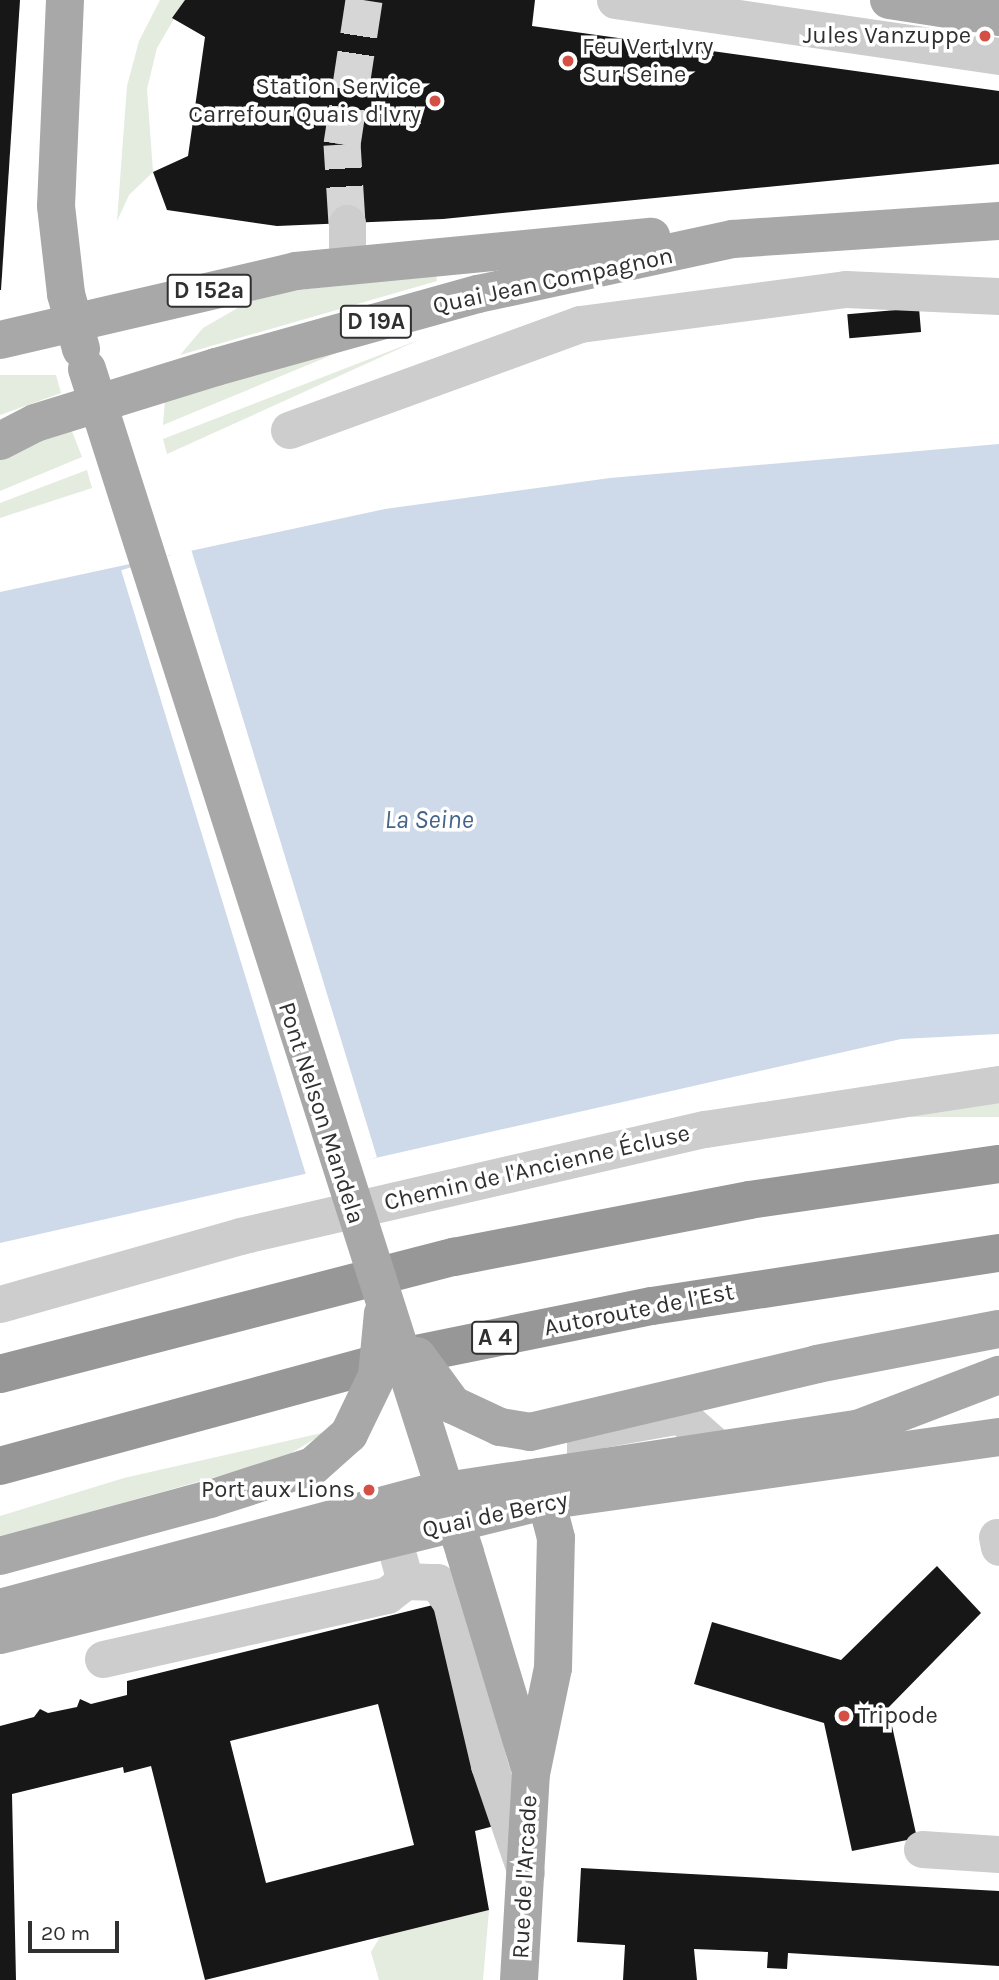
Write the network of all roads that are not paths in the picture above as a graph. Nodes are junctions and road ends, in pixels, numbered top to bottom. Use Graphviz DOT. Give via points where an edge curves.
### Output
graph roads {
  1 [pos="65,0"];
  2 [pos="88,0"];
  3 [pos="615,0"];
  4 [pos="889,0"];
  5 [pos="999,17"];
  6 [pos="63,48"];
  7 [pos="999,56"];
  8 [pos="999,221"];
  9 [pos="347,223"];
  10 [pos="733,239"];
  11 [pos="571,247"];
  12 [pos="502,252"];
  13 [pos="347,266"];
  14 [pos="537,281"];
  15 [pos="999,296"];
  16 [pos="73,323"];
  17 [pos="0,340"];
  18 [pos="289,430"];
  19 [pos="0,441"];
  20 [pos="999,1084"];
  21 [pos="999,1164"];
  22 [pos="999,1253"];
  23 [pos="384,1299"];
  24 [pos="0,1304"];
  25 [pos="999,1329"];
  26 [pos="0,1374"];
  27 [pos="999,1375"];
  28 [pos="999,1437"];
  29 [pos="0,1466"];
  30 [pos="542,1489"];
  31 [pos="393,1538"];
  32 [pos="256,1541"];
  33 [pos="0,1556"];
  34 [pos="405,1581"];
  35 [pos="0,1608"];
  36 [pos="0,1635"];
  37 [pos="103,1659"];
  38 [pos="531,1774"];
  39 [pos="998,1844"];
  40 [pos="922,1849"];
  41 [pos="526,1873"];
  42 [pos="519,1980"];
  1 -- 6 [label="main road, Pont Nelson Mandela"];
  2 -- 6 [label="main road"];
  3 -- 7 [label="street"];
  4 -- 5 [label="main road"];
  6 -- 16 [label="main road, Pont Nelson Mandela" via="56,206"];
  8 -- 10 [label="main road, Quai Jean Compagnon / D 19A"];
  9 -- 13 [label="street"];
  10 -- 11 [label="main road, D 152a" via="688,233"];
  10 -- 14 [label="main road, Quai Jean Compagnon / D 19A"];
  11 -- 12 [label="main road, D 152a"];
  11 -- 14 [label="main road"];
  12 -- 13 [label="main road, D 152a"];
  12 -- 14 [label="main road"];
  13 -- 16 [label="main road, D 152a" via="296,271"];
  14 -- 19 [label="main road, Quai Jean Compagnon / D 19A" via="216,367 35,423"];
  15 -- 18 [label="street" via="846,289 580,324"];
  16 -- 17 [label="main road, D 152a"];
  16 -- 23 [label="main road, Pont Nelson Mandela, bridge"];
  20 -- 24 [label="street, Chemin de l'Ancienne Écluse" via="705,1129 240,1236"];
  21 -- 26 [label="highway" via="749,1200 454,1257"];
  22 -- 29 [label="highway, Autoroute de l’Est / A 4" via="652,1306 401,1357"];
  23 -- 25 [label="main road, bridge" via="434,1387 453,1405 500,1427 530,1432 817,1364"];
  23 -- 33 [label="main road, bridge" via="377,1376 364,1413 330,1454 264,1487"];
  23 -- 38 [label="main road, Pont Nelson Mandela, bridge" via="514,1698"];
  27 -- 30 [label="main road" via="860,1428 716,1447 585,1472"];
  28 -- 30 [label="main road, Quai de Bercy"];
  30 -- 31 [label="main road, Quai de Bercy"];
  30 -- 32 [label="main road" via="426,1493"];
  30 -- 38 [label="main road" via="556,1538 553,1668"];
  31 -- 32 [label="main road" via="370,1522 286,1543"];
  31 -- 34 [label="street"];
  31 -- 36 [label="main road, Quai de Bercy"];
  32 -- 35 [label="main road" via="139,1566"];
  34 -- 37 [label="street" via="387,1595"];
  34 -- 41 [label="street" via="437,1582 451,1603 489,1765"];
  38 -- 41 [label="main road, Rue de l'Arcade"];
  39 -- 40 [label="street"];
  41 -- 42 [label="main road, Rue de l'Arcade"];
}
